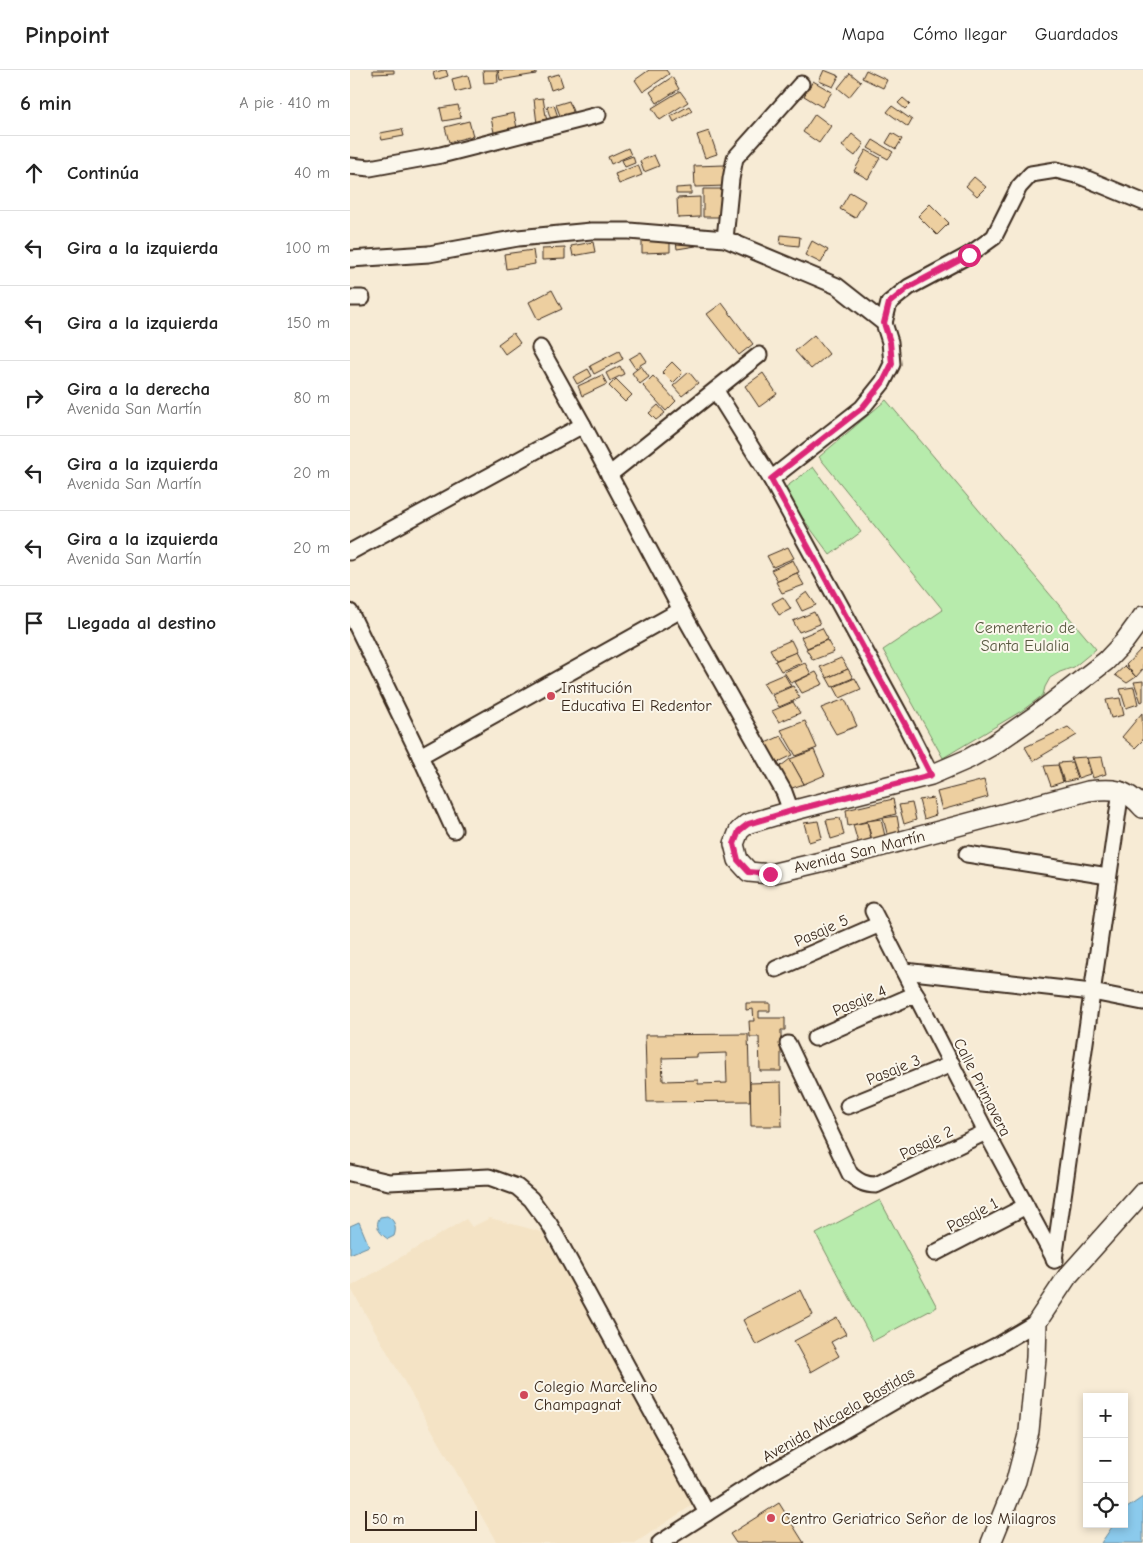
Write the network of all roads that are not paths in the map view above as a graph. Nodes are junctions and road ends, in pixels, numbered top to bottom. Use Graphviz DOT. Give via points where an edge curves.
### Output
graph roads {
  1 [pos="801,84"];
  2 [pos="598,115"];
  3 [pos="350,166"];
  4 [pos="1143,202"];
  5 [pos="725,239"];
  6 [pos="350,259"];
  7 [pos="884,323"];
  8 [pos="540,348"];
  9 [pos="760,355"];
  10 [pos="716,391"];
  11 [pos="583,425"];
  12 [pos="609,475"];
  13 [pos="771,479"];
  14 [pos="350,552"];
  15 [pos="681,610"];
  16 [pos="350,612"];
  17 [pos="1143,616"];
  18 [pos="420,756"];
  19 [pos="931,775"];
  20 [pos="1120,790"];
  21 [pos="1143,808"];
  22 [pos="791,811"];
  23 [pos="454,830"];
  24 [pos="967,854"];
  25 [pos="1108,876"];
  26 [pos="876,917"];
  27 [pos="776,969"];
  28 [pos="904,971"];
  29 [pos="1092,992"];
  30 [pos="916,994"];
  31 [pos="1143,1002"];
  32 [pos="815,1038"];
  33 [pos="788,1044"];
  34 [pos="952,1064"];
  35 [pos="848,1106"];
  36 [pos="986,1132"];
  37 [pos="350,1173"];
  38 [pos="1143,1192"];
  39 [pos="1026,1206"];
  40 [pos="936,1253"];
  41 [pos="1054,1260"];
  42 [pos="1067,1277"];
  43 [pos="1037,1322"];
  44 [pos="707,1513"];
  45 [pos="660,1543"];
  46 [pos="991,1543"];
  1 -- 5 [label="street" via="735,158"];
  2 -- 3 [label="street" via="442,155 370,168"];
  4 -- 7 [label="street" via="1080,176 1056,170 1031,174 1019,187 994,237 969,255 909,287 889,303"];
  5 -- 6 [label="street" via="591,231 518,238 429,254"];
  5 -- 7 [label="street" via="837,286"];
  7 -- 13 [label="street" via="892,364 883,382 862,408"];
  8 -- 11 [label="street"];
  9 -- 10 [label="street"];
  10 -- 12 [label="street"];
  10 -- 13 [label="street"];
  11 -- 12 [label="street"];
  11 -- 14 [label="street"];
  12 -- 15 [label="street"];
  13 -- 19 [label="street"];
  15 -- 18 [label="street"];
  15 -- 22 [label="street" via="784,792"];
  16 -- 18 [label="street"];
  17 -- 19 [label="main road, Avenida San Martín" via="1106,661 1035,716 993,745"];
  18 -- 23 [label="street"];
  19 -- 22 [label="main road, Avenida San Martín"];
  20 -- 21 [label="main road"];
  20 -- 22 [label="main road, Avenida San Martín" via="1088,791 770,874 749,872 738,860 734,844 739,831 748,824"];
  20 -- 25 [label="street"];
  24 -- 25 [label="street"];
  25 -- 29 [label="street"];
  26 -- 27 [label="street, Pasaje 5"];
  26 -- 28 [label="street, Calle Primavera"];
  28 -- 29 [label="street"];
  28 -- 30 [label="street, Calle Primavera"];
  29 -- 31 [label="street"];
  29 -- 41 [label="street"];
  30 -- 32 [label="street, Pasaje 4"];
  30 -- 34 [label="street, Calle Primavera"];
  33 -- 36 [label="street, Pasaje 2" via="850,1174 858,1181 876,1185"];
  34 -- 35 [label="street, Pasaje 3"];
  34 -- 36 [label="street, Calle Primavera"];
  36 -- 39 [label="street, Calle Primavera"];
  37 -- 44 [label="street" via="389,1182 490,1177 517,1187 531,1200 550,1225"];
  38 -- 42 [label="main road"];
  39 -- 40 [label="street, Pasaje 1"];
  39 -- 41 [label="street, Calle Primavera"];
  41 -- 42 [label="street, Calle Primavera"];
  42 -- 43 [label="main road"];
  43 -- 44 [label="street, Avenida Micaela Bastidas" via="765,1476"];
  43 -- 46 [label="main road" via="1029,1431 1016,1481"];
  44 -- 45 [label="street, Avenida Micaela Bastidas"];
}
